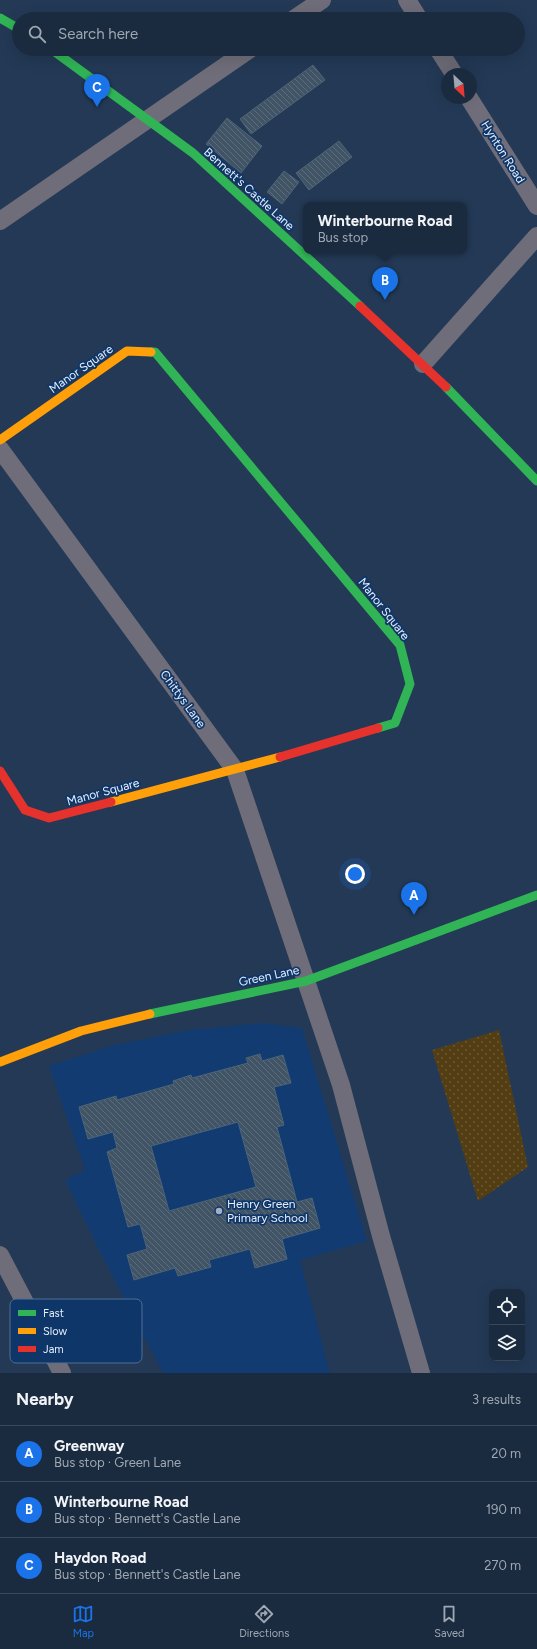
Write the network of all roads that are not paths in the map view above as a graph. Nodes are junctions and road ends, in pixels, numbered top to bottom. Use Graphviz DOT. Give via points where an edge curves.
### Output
graph roads {
  1 [pos="322,0"];
  2 [pos="407,0"];
  3 [pos="304,12"];
  4 [pos="415,12"];
  5 [pos="0,18"];
  6 [pos="12,25"];
  7 [pos="61,56"];
  8 [pos="240,56"];
  9 [pos="442,56"];
  10 [pos="450,68"];
  11 [pos="473,104"];
  12 [pos="148,120"];
  13 [pos="537,206"];
  14 [pos="0,221"];
  15 [pos="537,236"];
  16 [pos="424,364"];
  17 [pos="0,440"];
  18 [pos="0,449"];
  19 [pos="537,481"];
  20 [pos="235,770"];
  21 [pos="0,771"];
  22 [pos="537,895"];
  23 [pos="306,981"];
  24 [pos="0,1062"];
  25 [pos="0,1255"];
  26 [pos="23,1299"];
  27 [pos="57,1363"];
  28 [pos="62,1373"];
  29 [pos="421,1373"];
  1 -- 3 [label="street"];
  2 -- 4 [label="street"];
  5 -- 6 [label="main road"];
  7 -- 12 [label="main road, Bennett's Castle Lane"];
  8 -- 12 [label="street"];
  9 -- 10 [label="street"];
  11 -- 13 [label="street, Hynton Road"];
  12 -- 14 [label="street"];
  12 -- 16 [label="main road, Bennett's Castle Lane" via="198,159"];
  15 -- 16 [label="street"];
  16 -- 19 [label="main road, Bennett's Castle Lane"];
  17 -- 20 [label="main road, Manor Square" via="127,351 155,352 400,645 410,684 395,723"];
  18 -- 20 [label="street, Chittys Lane"];
  20 -- 21 [label="main road, Manor Square" via="49,818 26,810"];
  20 -- 23 [label="street, Chittys Lane"];
  22 -- 23 [label="main road, Green Lane"];
  23 -- 24 [label="main road, Green Lane" via="170,1009 81,1031"];
  23 -- 29 [label="street, Chittys Lane" via="341,1085"];
  25 -- 26 [label="street"];
  27 -- 28 [label="street"];
}
